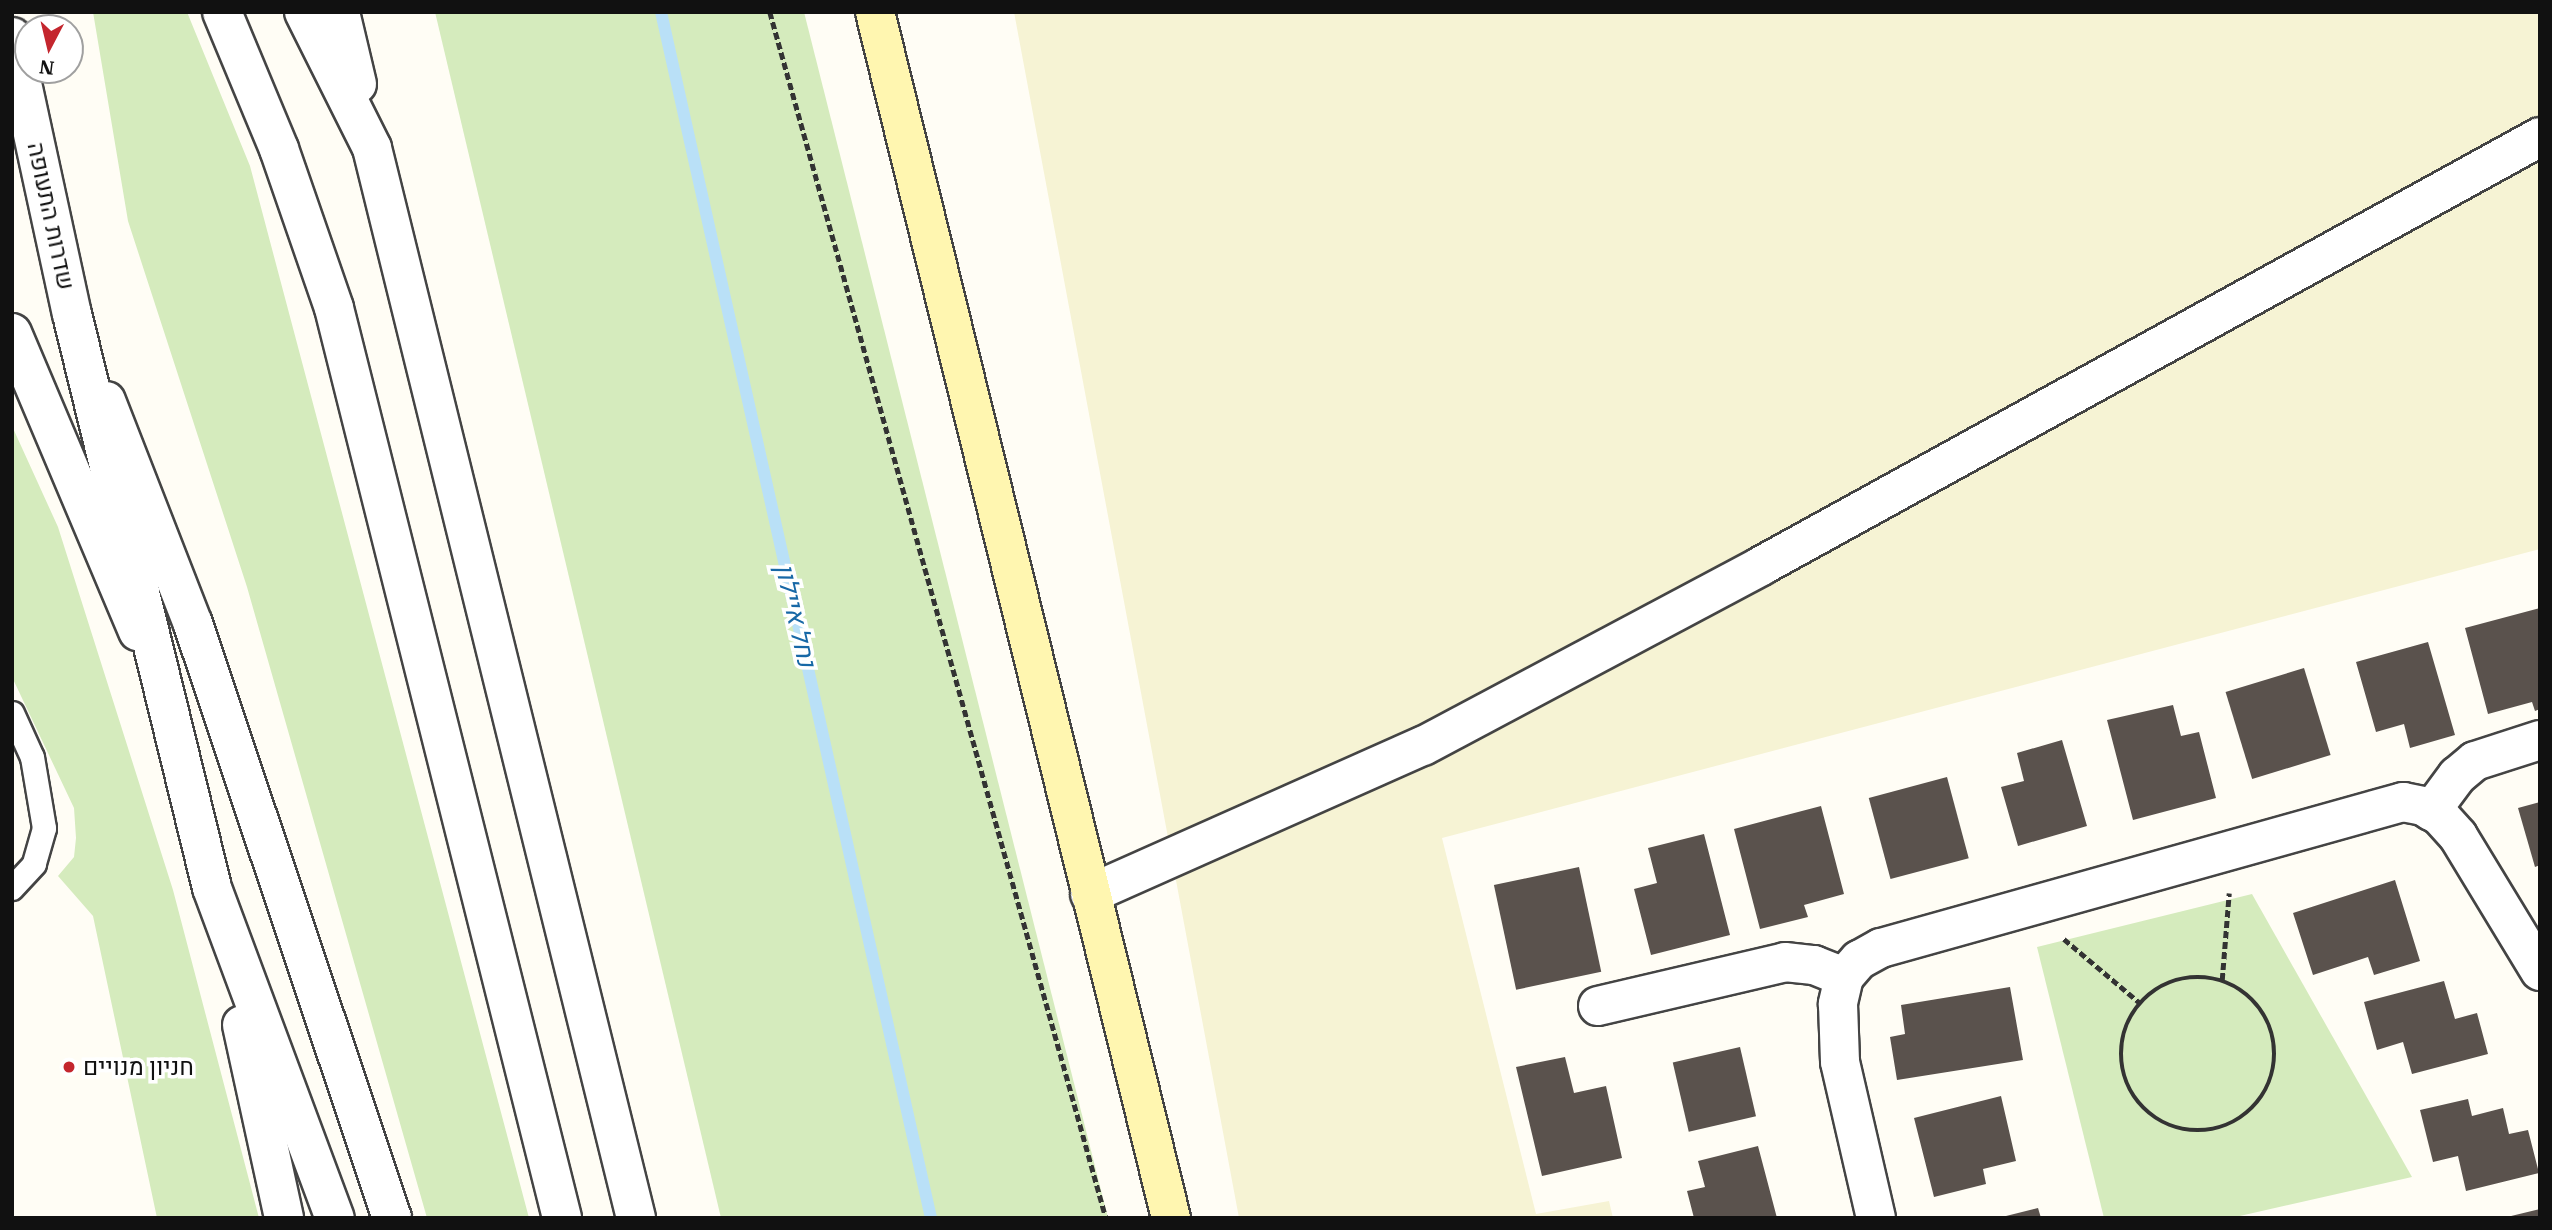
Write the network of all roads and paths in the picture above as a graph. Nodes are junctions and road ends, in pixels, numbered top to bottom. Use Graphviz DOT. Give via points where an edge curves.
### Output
graph roads {
  1 [pos="222,12"];
  2 [pos="304,12"];
  3 [pos="340,12"];
  4 [pos="770,12"];
  5 [pos="875,12"];
  6 [pos="12,37"];
  7 [pos="2540,137"];
  8 [pos="372,148"];
  9 [pos="72,314"];
  10 [pos="12,333"];
  11 [pos="168,700"];
  12 [pos="12,713"];
  13 [pos="2540,740"];
  14 [pos="2431,811"];
  15 [pos="2233,849"];
  16 [pos="12,888"];
  17 [pos="212,888"];
  18 [pos="1090,894"];
  19 [pos="2026,907"];
  20 [pos="2540,971"];
  21 [pos="1843,977"];
  22 [pos="2221,980"];
  23 [pos="2140,1003"];
  24 [pos="1598,1006"];
  25 [pos="390,1209"];
  26 [pos="284,1218"];
  27 [pos="335,1218"];
  28 [pos="562,1218"];
  29 [pos="636,1218"];
  30 [pos="1106,1218"];
  31 [pos="1171,1218"];
  32 [pos="1876,1218"];
  1 -- 28 [label="street" via="279,149 334,308"];
  2 -- 8 [label="street"];
  3 -- 8 [label="street"];
  4 -- 30 [label="path"];
  5 -- 18 [label="main road"];
  6 -- 9 [label="street, שדרות התעופה"];
  7 -- 18 [label="street" via="1423,747"];
  8 -- 29 [label="street"];
  9 -- 11 [label="street"];
  9 -- 25 [label="street" via="193,624"];
  10 -- 11 [label="street"];
  11 -- 17 [label="street"];
  12 -- 16 [label="lane" via="32,757 44,828 34,864"];
  13 -- 14 [label="street" via="2475,761 2457,776"];
  14 -- 15 [label="street" via="2403,802"];
  14 -- 20 [label="street" via="2458,836"];
  15 -- 19 [label="street"];
  15 -- 22 [label="path"];
  17 -- 26 [label="street"];
  17 -- 27 [label="street"];
  18 -- 31 [label="main road"];
  19 -- 21 [label="street" via="1881,948 1859,960"];
  19 -- 23 [label="path"];
  21 -- 24 [label="street" via="1814,965 1785,962"];
  21 -- 32 [label="street" via="1837,1014 1840,1062"];
  22 -- 23 [label="path" via="2196,977 2172,981"];
  22 -- 23 [label="path" via="2244,992 2262,1010 2273,1032 2276,1057 2271,1082 2258,1103 2239,1120 2216,1129 2189,1131 2165,1124 2143,1109 2128,1088 2120,1063 2122,1037"];
}
